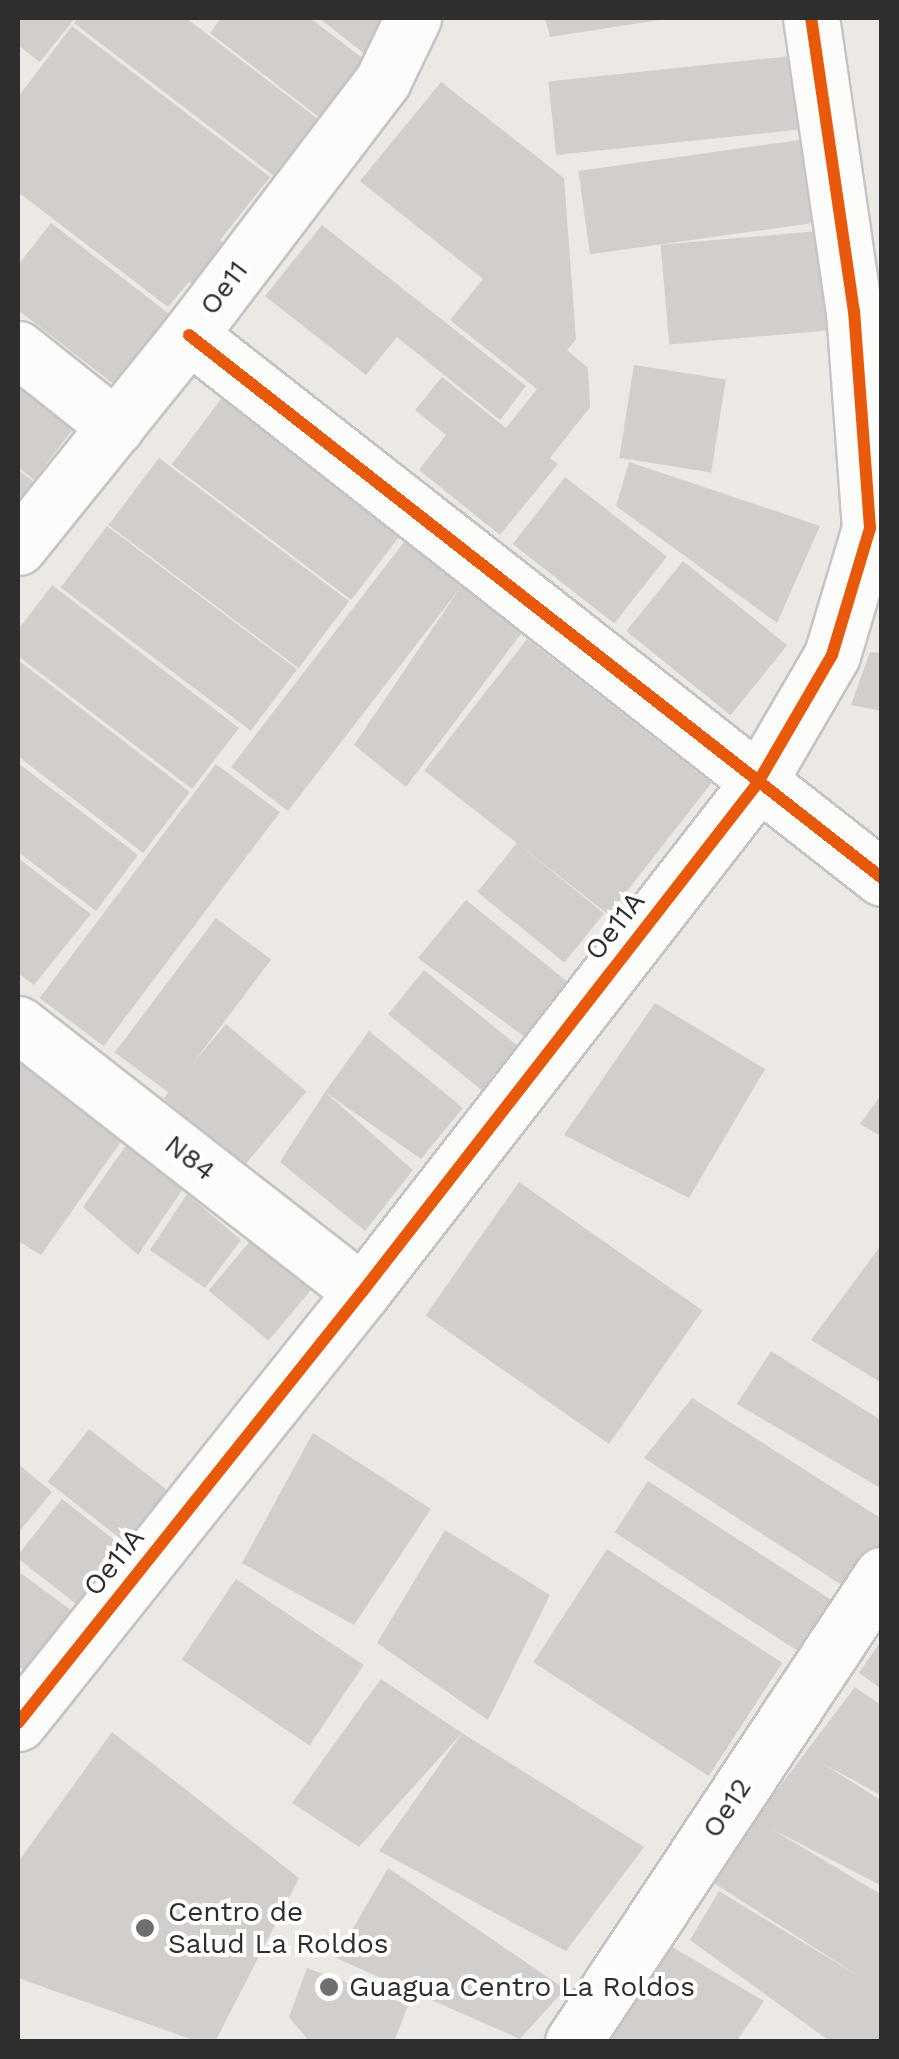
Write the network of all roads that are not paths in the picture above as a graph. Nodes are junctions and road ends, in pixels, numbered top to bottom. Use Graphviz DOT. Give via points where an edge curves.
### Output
graph roads {
  1 [pos="413,18"];
  2 [pos="811,18"];
  3 [pos="868,311"];
  4 [pos="188,335"];
  5 [pos="18,350"];
  6 [pos="116,427"];
  7 [pos="18,547"];
  8 [pos="757,784"];
  9 [pos="882,878"];
  10 [pos="18,1024"];
  11 [pos="362,1292"];
  12 [pos="882,1575"];
  13 [pos="18,1721"];
  14 [pos="573,2042"];
  1 -- 4 [label="street, Oe11" via="383,80"];
  2 -- 3 [label="street, Oe11A"];
  3 -- 8 [label="street, Oe11A" via="870,528 832,655"];
  4 -- 6 [label="street, Oe11"];
  4 -- 8 [label="street"];
  5 -- 6 [label="street"];
  6 -- 7 [label="street, Oe11"];
  8 -- 9 [label="street"];
  8 -- 11 [label="street, Oe11A"];
  10 -- 11 [label="street, N84"];
  11 -- 13 [label="street, Oe11A"];
  12 -- 14 [label="street, Oe12"];
}
